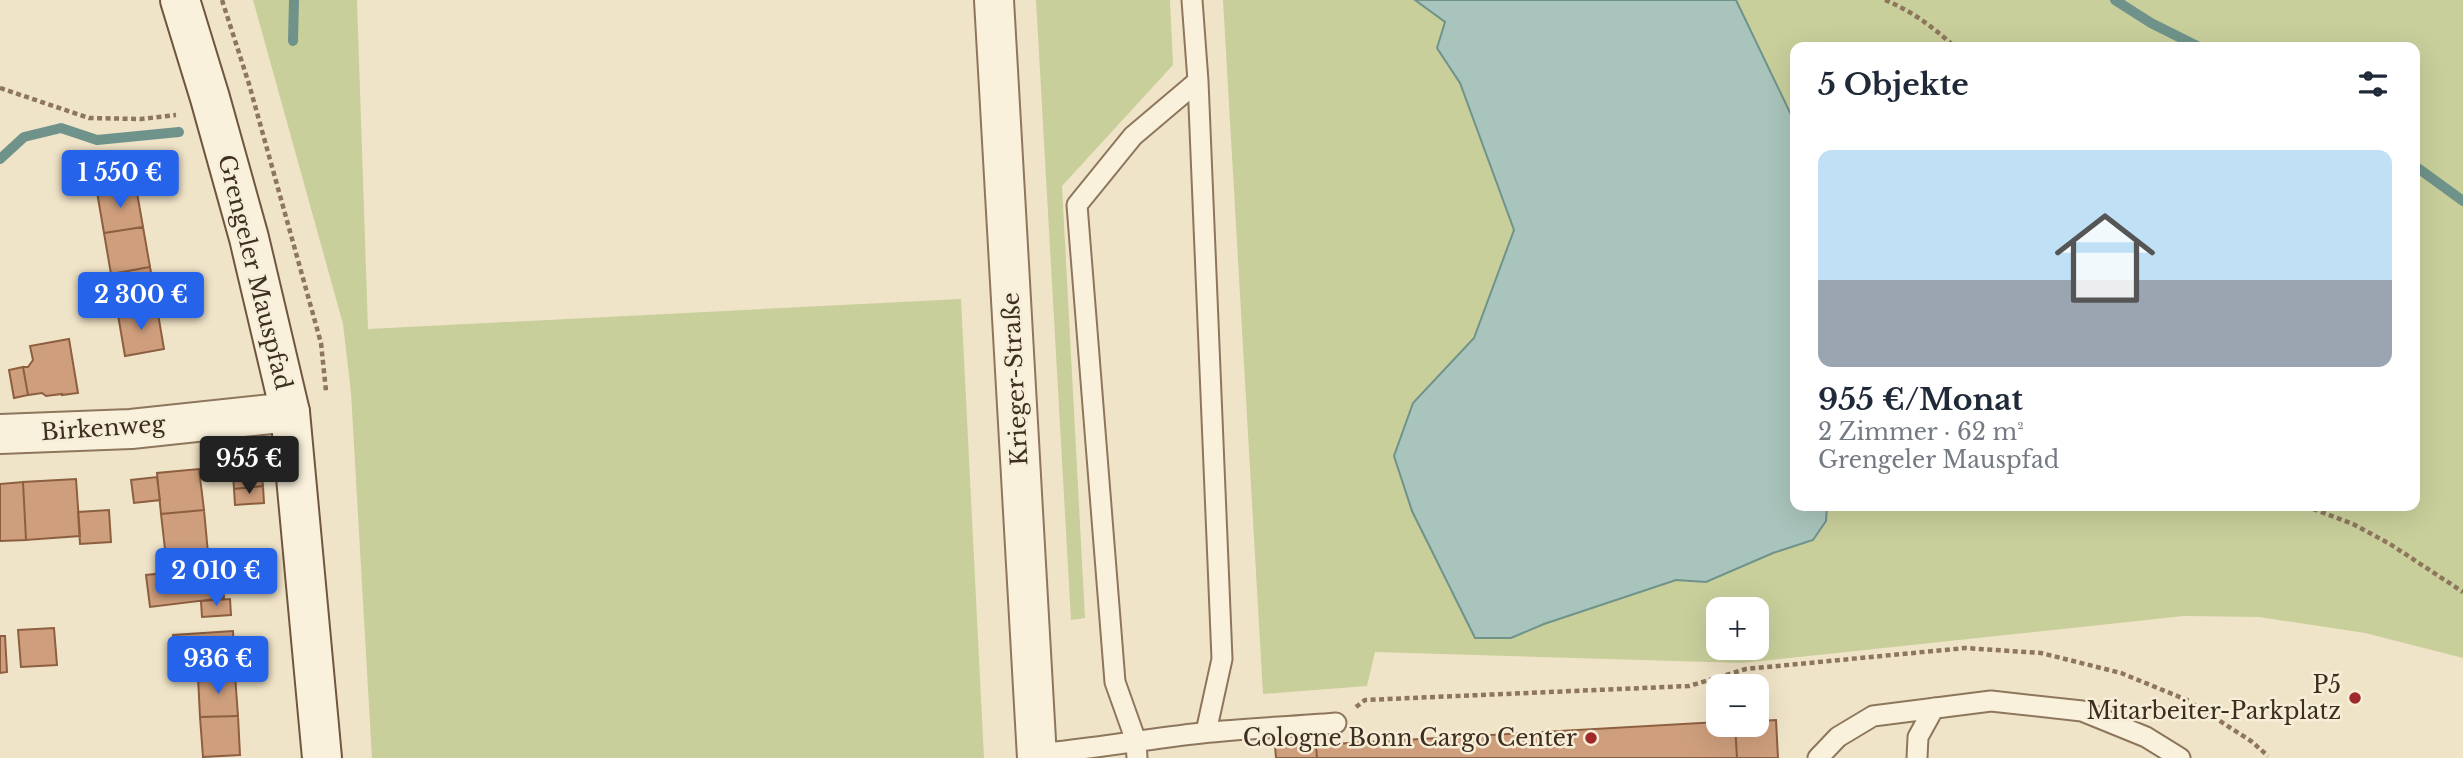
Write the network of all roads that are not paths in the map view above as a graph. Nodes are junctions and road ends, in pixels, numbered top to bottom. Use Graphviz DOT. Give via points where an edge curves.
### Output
graph roads {
  1 [pos="180,0"];
  2 [pos="994,0"];
  3 [pos="1192,0"];
  4 [pos="1198,81"];
  5 [pos="290,412"];
  6 [pos="0,435"];
  7 [pos="1934,709"];
  8 [pos="1336,723"];
  9 [pos="1206,733"];
  10 [pos="1136,749"];
  11 [pos="2172,755"];
  12 [pos="1037,756"];
  13 [pos="323,758"];
  14 [pos="1818,758"];
  15 [pos="1917,758"];
  1 -- 5 [label="street, Grengeler Mauspfad" via="249,237"];
  2 -- 12 [label="street, Krieger-Straße"];
  3 -- 4 [label="lane"];
  4 -- 9 [label="lane" via="1222,659"];
  4 -- 10 [label="lane" via="1133,136 1077,205 1115,682"];
  5 -- 6 [label="street, Birkenweg" via="131,429"];
  5 -- 13 [label="street, Grengeler Mauspfad"];
  7 -- 11 [label="lane" via="1992,701 2082,711 2146,737"];
  7 -- 14 [label="lane" via="1873,716 1838,737"];
  7 -- 15 [label="lane" via="1918,737"];
  8 -- 9 [label="lane"];
  9 -- 10 [label="lane"];
  10 -- 12 [label="lane"];
}
